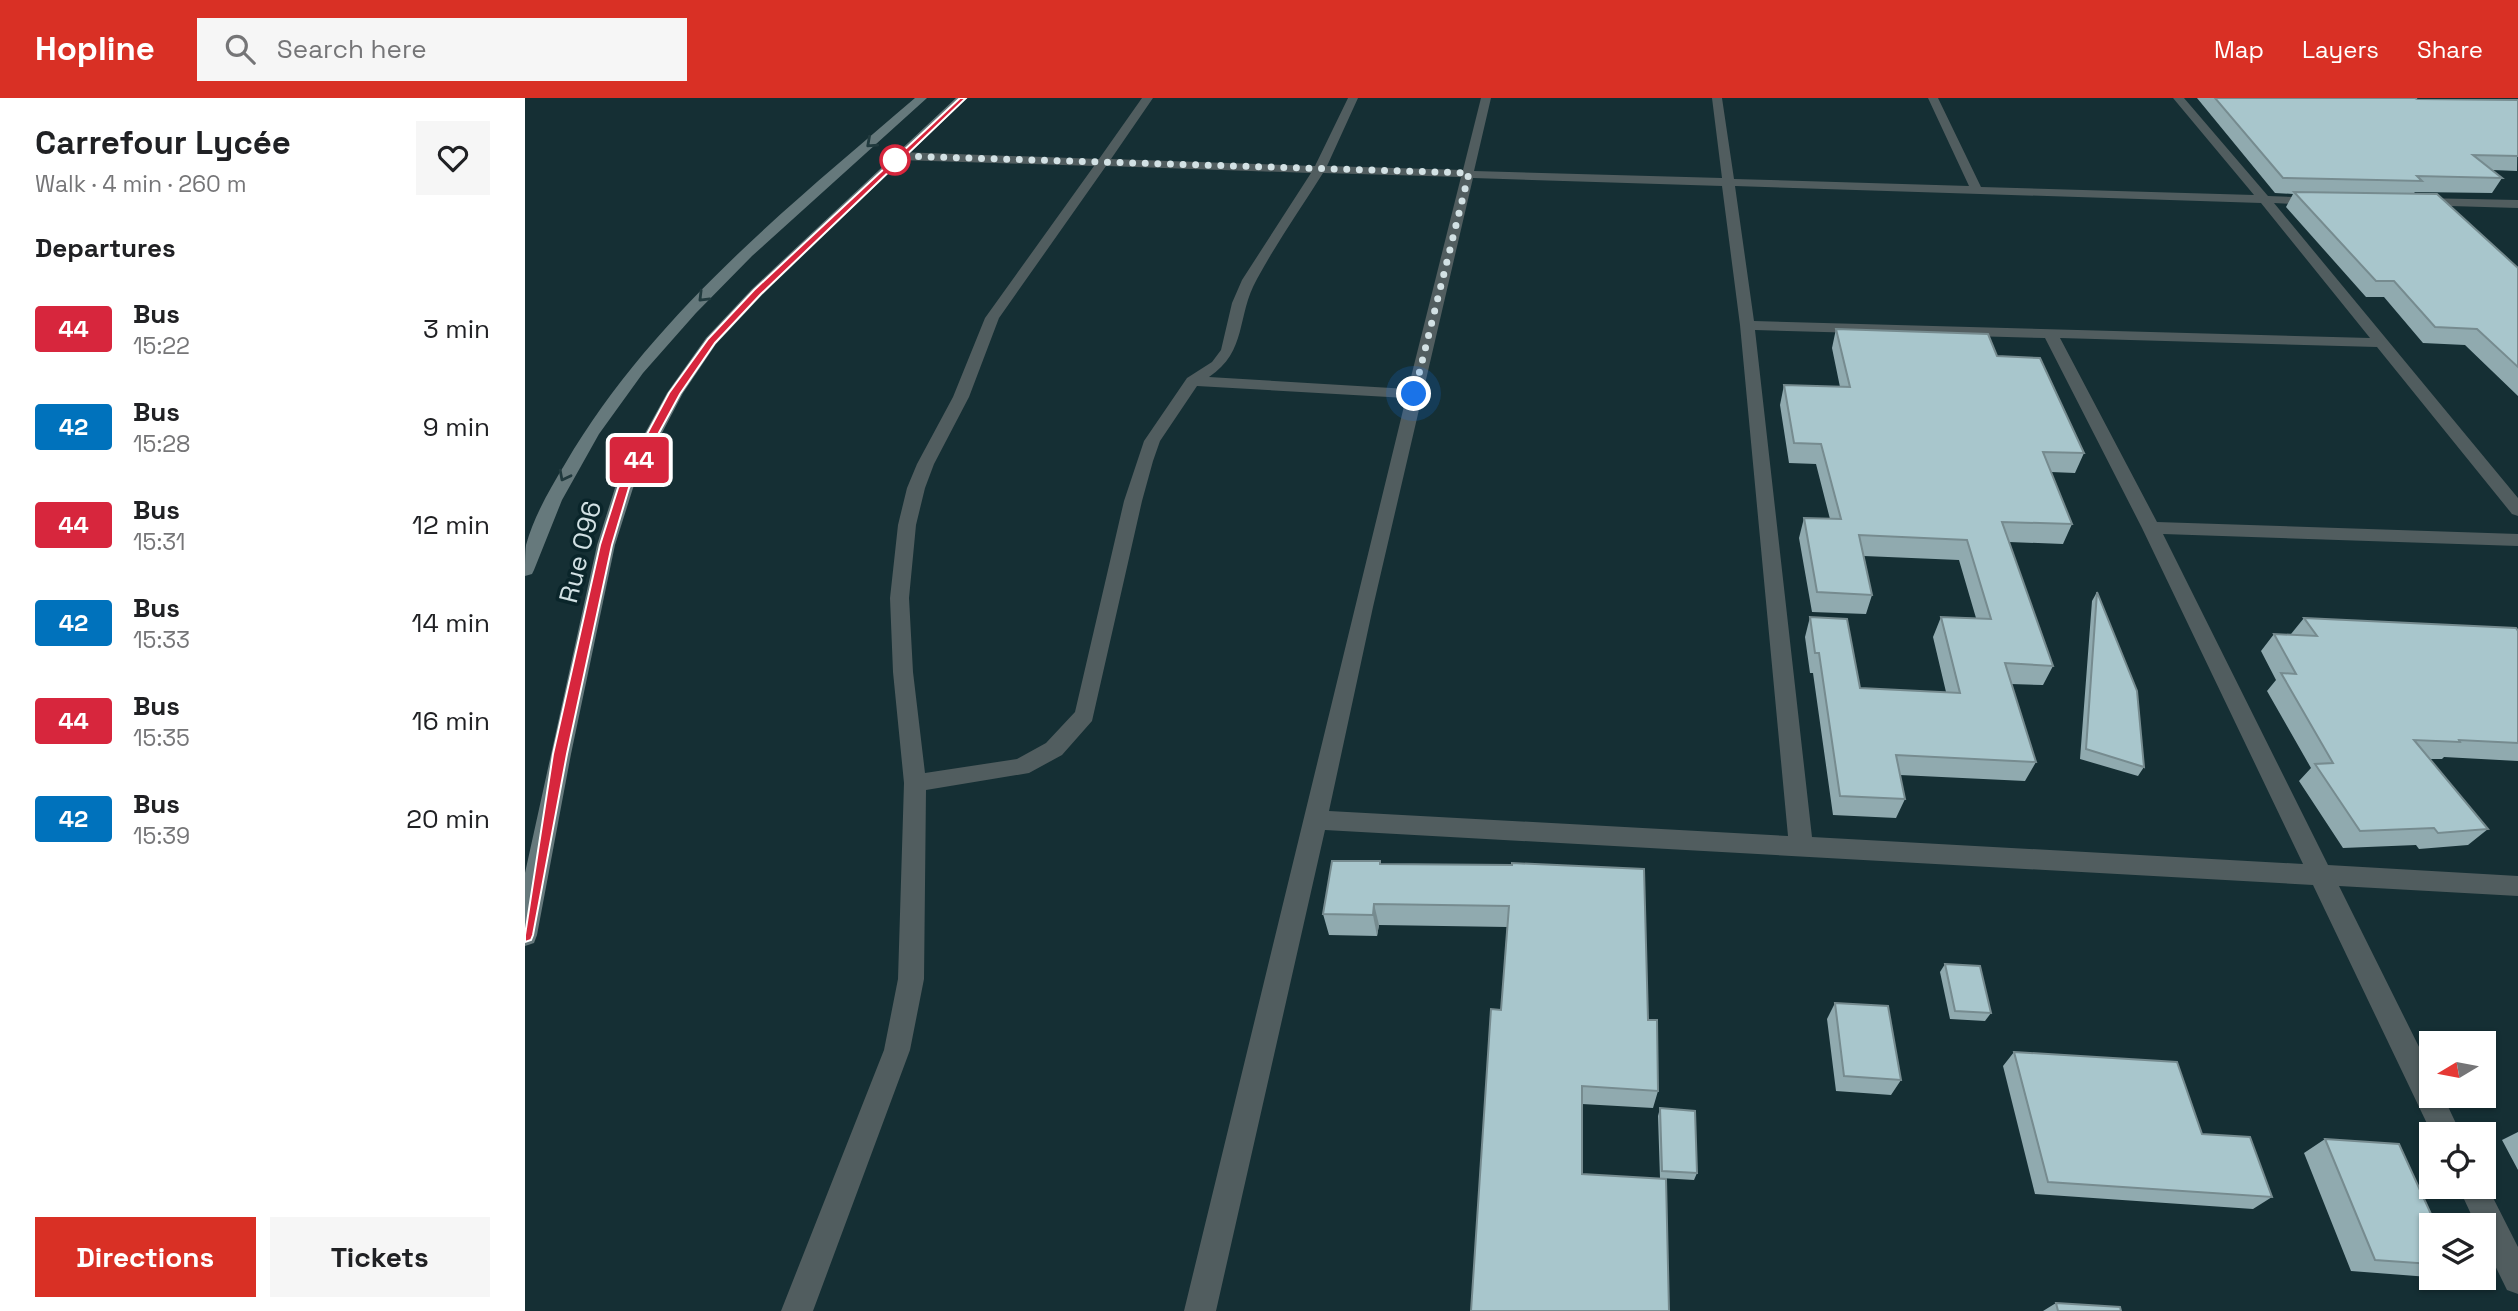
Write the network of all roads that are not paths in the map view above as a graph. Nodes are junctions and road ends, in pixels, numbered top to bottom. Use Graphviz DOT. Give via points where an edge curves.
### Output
graph roads {
  1 [pos="922,98"];
  2 [pos="962,98"];
  3 [pos="1149,98"];
  4 [pos="1353,98"];
  5 [pos="1486,98"];
  6 [pos="1717,98"];
  7 [pos="1933,98"];
  8 [pos="2178,98"];
  9 [pos="899,156"];
  10 [pos="1104,161"];
  11 [pos="1320,168"];
  12 [pos="1469,173"];
  13 [pos="1727,183"];
  14 [pos="1977,191"];
  15 [pos="2265,200"];
  16 [pos="2332,201"];
  17 [pos="2411,202"];
  18 [pos="2518,204"];
  19 [pos="1747,325"];
  20 [pos="2049,331"];
  21 [pos="2382,343"];
  22 [pos="1193,381"];
  23 [pos="1414,394"];
  24 [pos="2518,510"];
  25 [pos="2151,528"];
  26 [pos="2518,540"];
  27 [pos="525,570"];
  28 [pos="915,783"];
  29 [pos="1316,820"];
  30 [pos="1801,847"];
  31 [pos="2320,876"];
  32 [pos="2518,886"];
  33 [pos="525,935"];
  34 [pos="2441,1122"];
  35 [pos="2478,1199"];
  36 [pos="2518,1279"];
  37 [pos="797,1311"];
  38 [pos="1200,1311"];
  1 -- 27 [label="main road, Rue O96, one-way" via="683,317 618,396 572,462 537,531"];
  2 -- 9 [label="main road, Rue O96"];
  3 -- 10 [label="street"];
  4 -- 11 [label="street"];
  5 -- 12 [label="street"];
  6 -- 13 [label="street"];
  7 -- 14 [label="street"];
  8 -- 15 [label="street"];
  9 -- 10 [label="street"];
  9 -- 33 [label="main road, Rue O96" via="711,341 675,393 624,488 606,545"];
  10 -- 11 [label="street"];
  10 -- 28 [label="street" via="992,318 979,341 961,396 916,488 903,545 898,605"];
  11 -- 12 [label="street"];
  11 -- 22 [label="street" via="1249,280 1228,350 1217,365"];
  12 -- 13 [label="street"];
  12 -- 23 [label="street"];
  13 -- 14 [label="street"];
  13 -- 19 [label="street"];
  14 -- 15 [label="street"];
  15 -- 16 [label="street"];
  15 -- 21 [label="street"];
  17 -- 18 [label="street"];
  19 -- 20 [label="street"];
  19 -- 30 [label="street"];
  20 -- 21 [label="street"];
  20 -- 25 [label="street"];
  21 -- 24 [label="street"];
  22 -- 23 [label="street"];
  22 -- 28 [label="street" via="1152,441 1145,461 1085,715 1054,749 1021,767"];
  23 -- 29 [label="street"];
  25 -- 26 [label="street"];
  25 -- 31 [label="street"];
  28 -- 37 [label="street" via="911,979 897,1050"];
  29 -- 30 [label="street"];
  29 -- 38 [label="street"];
  30 -- 31 [label="street"];
  31 -- 32 [label="street"];
  31 -- 34 [label="street"];
  35 -- 36 [label="street"];
}
